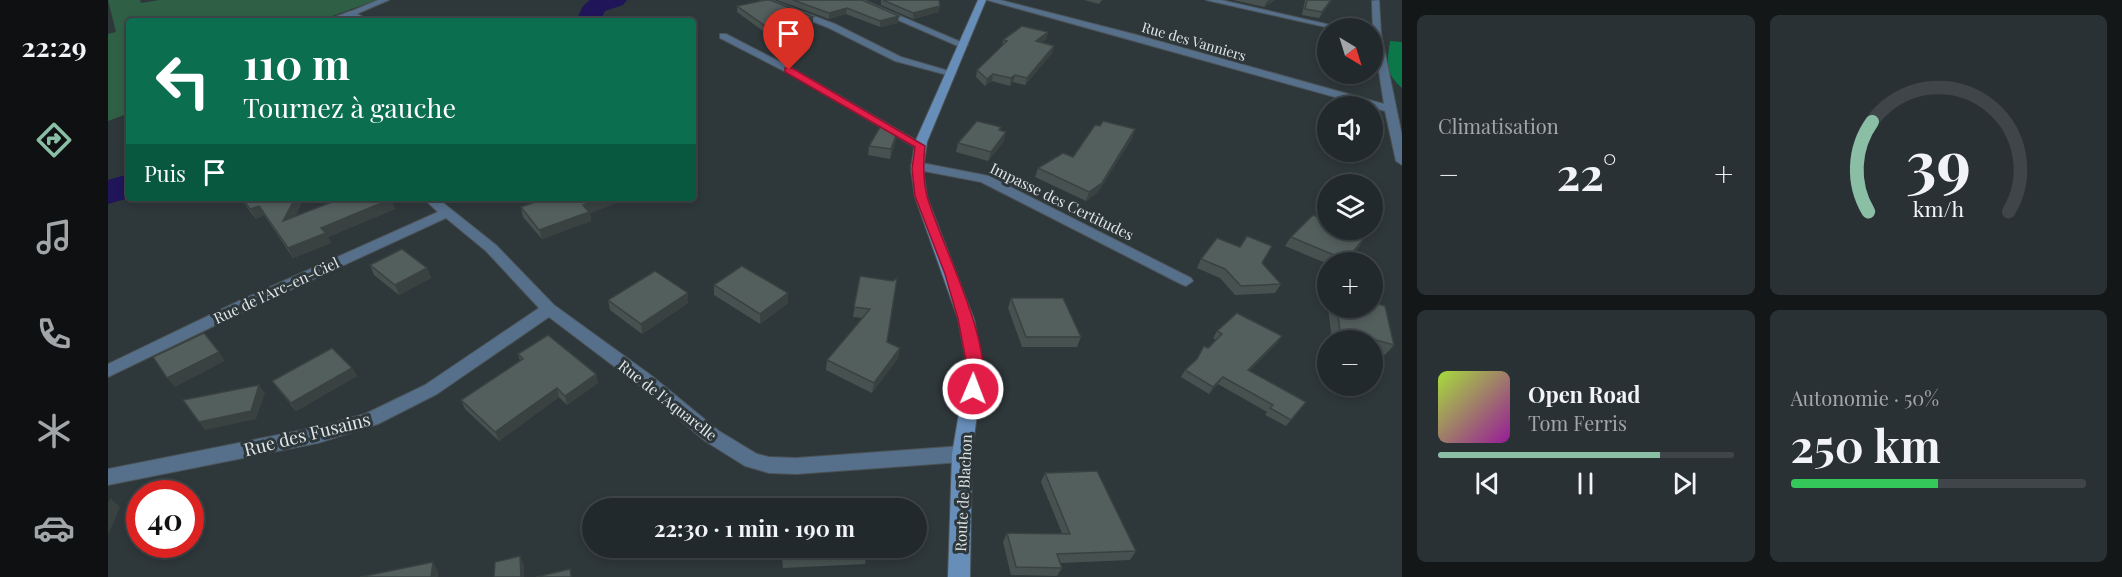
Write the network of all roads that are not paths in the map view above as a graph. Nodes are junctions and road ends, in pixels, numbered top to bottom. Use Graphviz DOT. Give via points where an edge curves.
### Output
graph roads {
  1 [pos="385,0"];
  2 [pos="764,0"];
  3 [pos="856,0"];
  4 [pos="982,0"];
  5 [pos="991,0"];
  6 [pos="1210,0"];
  7 [pos="1376,1"];
  8 [pos="351,13"];
  9 [pos="337,18"];
  10 [pos="361,18"];
  11 [pos="1376,18"];
  12 [pos="1317,23"];
  13 [pos="723,36"];
  14 [pos="963,45"];
  15 [pos="951,73"];
  16 [pos="1383,75"];
  17 [pos="1390,109"];
  18 [pos="920,146"];
  19 [pos="1402,161"];
  20 [pos="917,166"];
  21 [pos="432,201"];
  22 [pos="446,213"];
  23 [pos="1186,281"];
  24 [pos="549,309"];
  25 [pos="108,371"];
  26 [pos="962,454"];
  27 [pos="108,477"];
  28 [pos="959,577"];
  1 -- 8 [label="street"];
  2 -- 15 [label="street" via="832,26 898,59"];
  3 -- 14 [label="street"];
  4 -- 14 [label="street, Route de Blachon"];
  5 -- 17 [label="street, Rue des Vanniers"];
  6 -- 12 [label="street"];
  7 -- 11 [label="street"];
  8 -- 9 [label="lane"];
  8 -- 10 [label="lane"];
  13 -- 18 [label="street"];
  14 -- 15 [label="street, Route de Blachon"];
  15 -- 18 [label="street, Route de Blachon"];
  16 -- 17 [label="street"];
  17 -- 19 [label="street"];
  18 -- 20 [label="street, Route de Blachon"];
  20 -- 23 [label="street, Impasse des Certitudes" via="985,179"];
  20 -- 26 [label="street, Route de Blachon" via="921,196 966,319 975,366"];
  21 -- 22 [label="street, Rue de l'Aquarelle"];
  22 -- 24 [label="street, Rue de l'Aquarelle" via="491,248"];
  22 -- 25 [label="street, Rue de l'Arc-en-Ciel"];
  24 -- 26 [label="street, Rue de l'Aquarelle" via="712,436 752,460 796,466"];
  24 -- 27 [label="street, Rue des Fusains" via="410,401 353,426"];
  26 -- 28 [label="street, Route de Blachon"];
}
